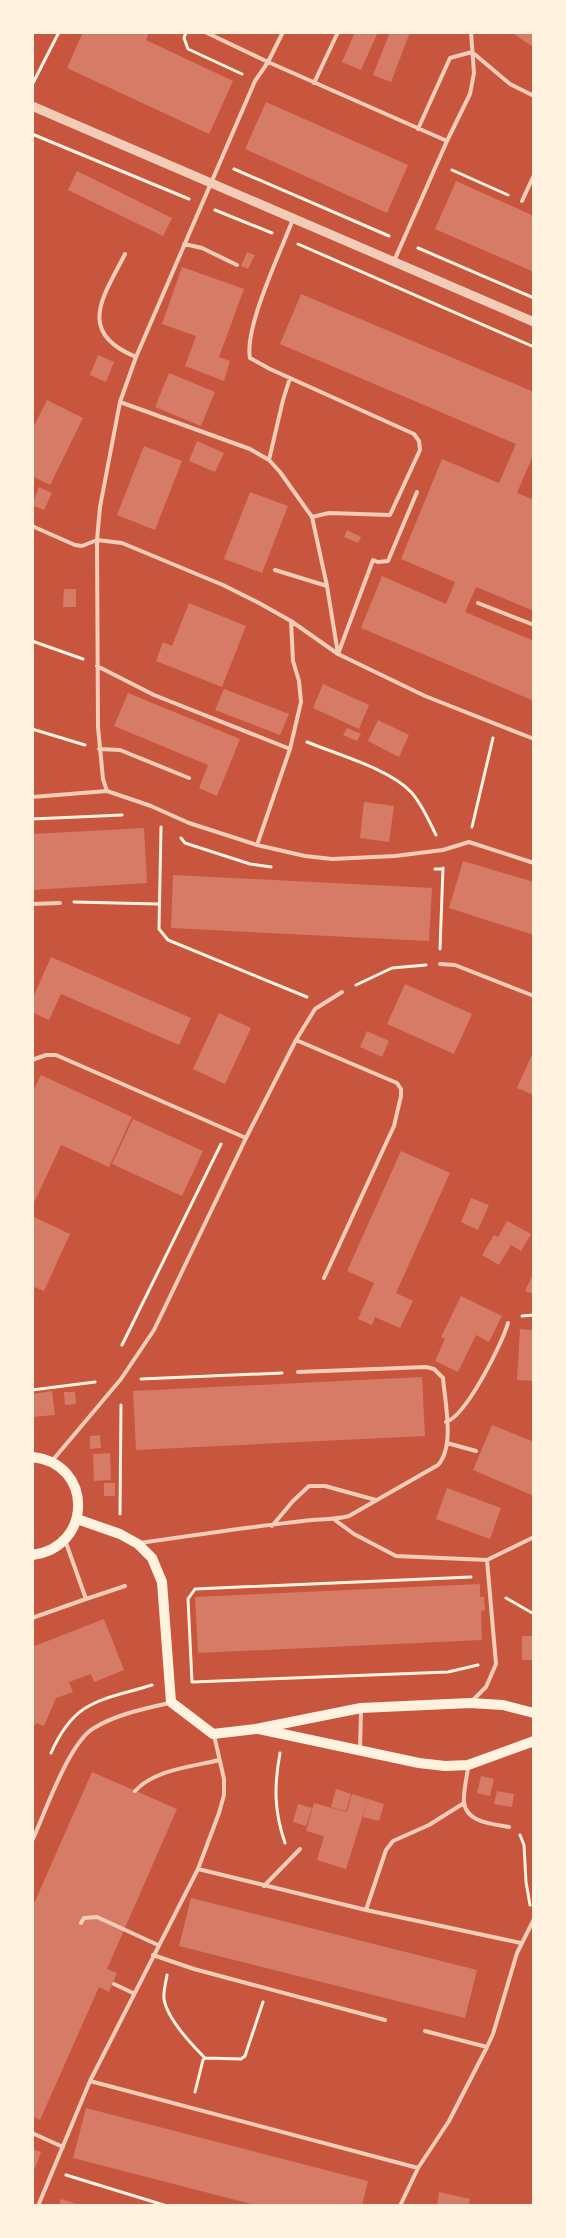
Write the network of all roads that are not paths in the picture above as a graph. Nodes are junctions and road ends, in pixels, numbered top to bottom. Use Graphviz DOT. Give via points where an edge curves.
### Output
graph roads {
  1 [pos="205,32"];
  2 [pos="283,32"];
  3 [pos="338,32"];
  4 [pos="471,32"];
  5 [pos="472,52"];
  6 [pos="268,62"];
  7 [pos="314,83"];
  8 [pos="534,96"];
  9 [pos="32,106"];
  10 [pos="418,129"];
  11 [pos="447,141"];
  12 [pos="534,175"];
  13 [pos="211,183"];
  14 [pos="522,201"];
  15 [pos="293,218"];
  16 [pos="184,244"];
  17 [pos="32,247"];
  18 [pos="125,254"];
  19 [pos="32,260"];
  20 [pos="393,263"];
  21 [pos="237,265"];
  22 [pos="534,322"];
  23 [pos="136,357"];
  24 [pos="290,378"];
  25 [pos="120,402"];
  26 [pos="269,460"];
  27 [pos="416,492"];
  28 [pos="312,517"];
  29 [pos="32,526"];
  30 [pos="97,540"];
  31 [pos="275,570"];
  32 [pos="327,586"];
  33 [pos="478,603"];
  34 [pos="291,621"];
  35 [pos="534,625"];
  36 [pos="338,654"];
  37 [pos="97,666"];
  38 [pos="534,739"];
  39 [pos="290,749"];
  40 [pos="99,750"];
  41 [pos="189,778"];
  42 [pos="107,791"];
  43 [pos="32,798"];
  44 [pos="257,845"];
  45 [pos="534,862"];
  46 [pos="60,903"];
  47 [pos="32,904"];
  48 [pos="440,964"];
  49 [pos="342,992"];
  50 [pos="534,996"];
  51 [pos="296,1040"];
  52 [pos="32,1060"];
  53 [pos="246,1138"];
  54 [pos="324,1278"];
  55 [pos="508,1323"];
  56 [pos="298,1372"];
  57 [pos="446,1422"];
  58 [pos="447,1443"];
  59 [pos="476,1451"];
  60 [pos="32,1456"];
  61 [pos="52,1461"];
  62 [pos="376,1500"];
  63 [pos="77,1519"];
  64 [pos="335,1520"];
  65 [pos="272,1526"];
  66 [pos="534,1537"];
  67 [pos="65,1540"];
  68 [pos="138,1544"];
  69 [pos="32,1554"];
  70 [pos="487,1560"];
  71 [pos="125,1586"];
  72 [pos="86,1599"];
  73 [pos="32,1618"];
  74 [pos="171,1702"];
  75 [pos="470,1703"];
  76 [pos="361,1708"];
  77 [pos="534,1713"];
  78 [pos="256,1729"];
  79 [pos="213,1734"];
  80 [pos="534,1741"];
  81 [pos="360,1751"];
  82 [pos="219,1760"];
  83 [pos="468,1765"];
  84 [pos="135,1791"];
  85 [pos="464,1803"];
  86 [pos="509,1826"];
  87 [pos="32,1841"];
  88 [pos="300,1849"];
  89 [pos="198,1869"];
  90 [pos="264,1886"];
  91 [pos="366,1910"];
  92 [pos="533,1920"];
  93 [pos="81,1923"];
  94 [pos="521,1943"];
  95 [pos="158,1945"];
  96 [pos="153,1955"];
  97 [pos="114,1984"];
  98 [pos="133,1993"];
  99 [pos="385,2020"];
  100 [pos="425,2031"];
  101 [pos="487,2048"];
  102 [pos="90,2081"];
  103 [pos="32,2133"];
  104 [pos="63,2147"];
  105 [pos="418,2168"];
  106 [pos="38,2206"];
  107 [pos="400,2206"];
  1 -- 6 [label="lane"];
  2 -- 6 [label="lane"];
  3 -- 7 [label="lane"];
  4 -- 5 [label="lane"];
  5 -- 8 [label="lane" via="510,84"];
  5 -- 10 [label="lane" via="450,58"];
  5 -- 11 [label="lane" via="474,73 470,94"];
  6 -- 7 [label="lane"];
  6 -- 13 [label="lane" via="255,81"];
  7 -- 10 [label="lane"];
  9 -- 13 [label="street"];
  10 -- 11 [label="lane"];
  11 -- 20 [label="lane"];
  12 -- 14 [label="lane"];
  13 -- 15 [label="street"];
  13 -- 16 [label="lane"];
  15 -- 20 [label="street"];
  15 -- 24 [label="lane" via="251,330 248,349 250,358 257,363"];
  16 -- 21 [label="lane" via="202,248"];
  16 -- 23 [label="lane"];
  17 -- 19 [label="lane"];
  18 -- 23 [label="lane" via="99,307 100,326 106,338 118,349"];
  20 -- 22 [label="street"];
  23 -- 25 [label="lane"];
  24 -- 26 [label="lane"];
  24 -- 28 [label="lane" via="414,434 419,441 420,450 390,515 330,513"];
  25 -- 26 [label="lane" via="250,448"];
  25 -- 30 [label="lane"];
  26 -- 28 [label="lane"];
  27 -- 36 [label="lane" via="388,561 373,560"];
  28 -- 32 [label="lane"];
  29 -- 30 [label="lane" via="75,545 82,546"];
  30 -- 34 [label="lane" via="122,543 150,554 237,592"];
  30 -- 37 [label="lane"];
  31 -- 32 [label="lane"];
  32 -- 36 [label="lane"];
  33 -- 35 [label="lane"];
  34 -- 36 [label="lane"];
  34 -- 39 [label="lane" via="293,660 302,702"];
  36 -- 38 [label="lane" via="425,696"];
  37 -- 39 [label="lane" via="154,695"];
  37 -- 40 [label="lane"];
  39 -- 44 [label="lane"];
  40 -- 41 [label="lane" via="120,750"];
  40 -- 42 [label="lane"];
  42 -- 43 [label="lane"];
  42 -- 44 [label="lane"];
  44 -- 45 [label="lane" via="332,859 395,856 443,850 468,842"];
  46 -- 47 [label="lane"];
  48 -- 50 [label="lane" via="455,965"];
  49 -- 51 [label="lane" via="314,1009"];
  51 -- 53 [label="lane"];
  51 -- 54 [label="lane" via="397,1084 402,1096 394,1126"];
  52 -- 53 [label="lane" via="56,1055"];
  53 -- 61 [label="lane" via="154,1330 121,1379"];
  55 -- 57 [label="lane" via="494,1359 456,1416"];
  56 -- 57 [label="lane" via="434,1369 443,1378"];
  57 -- 58 [label="lane"];
  58 -- 59 [label="lane"];
  58 -- 62 [label="lane" via="438,1465"];
  60 -- 61 [label="main road"];
  61 -- 63 [label="main road" via="75,1486"];
  62 -- 64 [label="lane" via="349,1516"];
  62 -- 65 [label="lane" via="325,1486 309,1486"];
  63 -- 67 [label="main road"];
  63 -- 68 [label="main road"];
  64 -- 65 [label="lane"];
  64 -- 70 [label="lane" via="396,1556"];
  65 -- 68 [label="lane"];
  66 -- 70 [label="lane"];
  67 -- 69 [label="main road" via="48,1551"];
  67 -- 72 [label="lane"];
  68 -- 74 [label="main road" via="152,1558 162,1582"];
  70 -- 75 [label="lane" via="496,1664 486,1687"];
  71 -- 72 [label="lane"];
  72 -- 73 [label="lane"];
  74 -- 79 [label="main road"];
  74 -- 87 [label="lane" via="116,1717 92,1729 74,1748"];
  75 -- 76 [label="main road"];
  75 -- 77 [label="main road" via="503,1705"];
  76 -- 78 [label="main road"];
  76 -- 81 [label="lane"];
  78 -- 79 [label="main road"];
  78 -- 81 [label="main road"];
  79 -- 82 [label="lane"];
  80 -- 83 [label="main road"];
  81 -- 83 [label="main road" via="419,1763"];
  82 -- 84 [label="lane" via="165,1773 147,1780"];
  82 -- 89 [label="lane" via="224,1796"];
  83 -- 85 [label="lane"];
  85 -- 86 [label="lane" via="478,1820"];
  85 -- 91 [label="lane" via="429,1825 393,1841 386,1850"];
  88 -- 90 [label="lane"];
  89 -- 90 [label="lane"];
  89 -- 95 [label="lane"];
  90 -- 91 [label="lane"];
  91 -- 94 [label="lane"];
  92 -- 94 [label="lane"];
  93 -- 95 [label="lane" via="84,1918 97,1917"];
  94 -- 101 [label="lane"];
  95 -- 96 [label="lane"];
  96 -- 98 [label="lane"];
  96 -- 99 [label="lane" via="267,1990"];
  97 -- 98 [label="lane"];
  98 -- 102 [label="lane"];
  100 -- 101 [label="lane"];
  101 -- 105 [label="lane" via="449,2121"];
  102 -- 104 [label="lane"];
  102 -- 105 [label="lane"];
  103 -- 104 [label="lane"];
  104 -- 106 [label="lane"];
  105 -- 107 [label="lane"];
}
